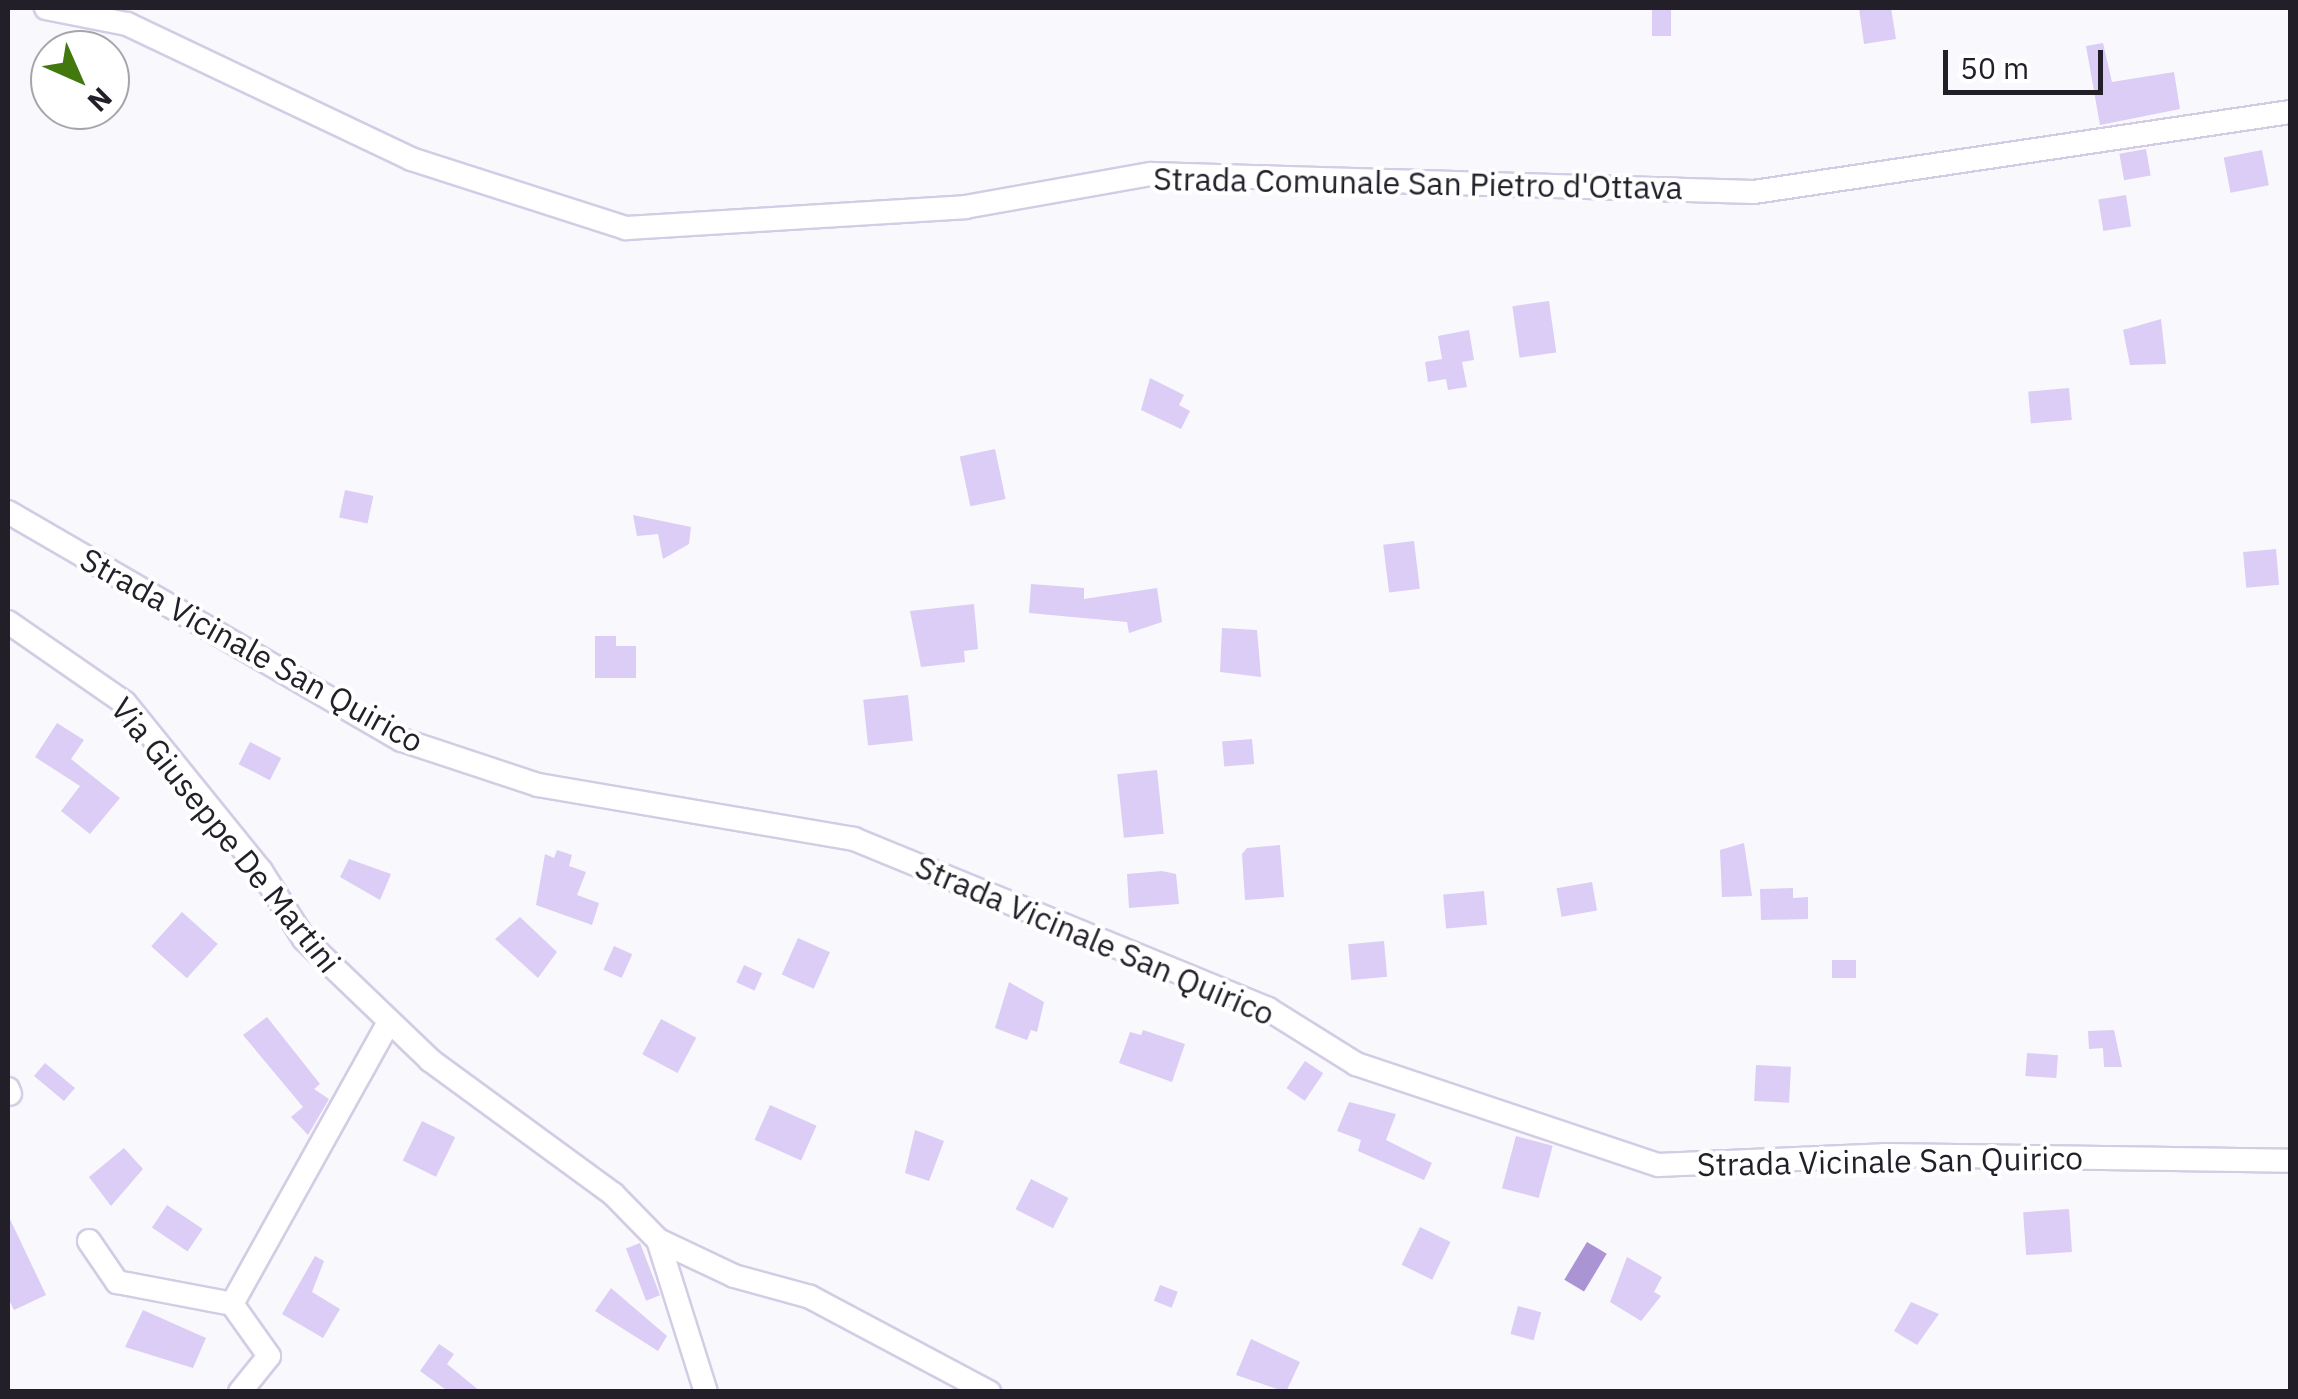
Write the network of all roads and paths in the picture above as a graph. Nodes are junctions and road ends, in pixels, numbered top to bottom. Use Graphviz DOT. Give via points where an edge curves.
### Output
graph roads {
  1 [pos="46,8"];
  2 [pos="2290,112"];
  3 [pos="8,512"];
  4 [pos="8,622"];
  5 [pos="390,1022"];
  6 [pos="2290,1161"];
  7 [pos="658,1240"];
  8 [pos="89,1242"];
  9 [pos="232,1304"];
  10 [pos="240,1392"];
  11 [pos="706,1392"];
  12 [pos="989,1392"];
  1 -- 2 [label="street, Strada Comunale San Pietro d'Ottava" via="127,24 410,158 626,228 965,207 1152,174 1754,192"];
  3 -- 6 [label="street, Strada Vicinale San Quirico" via="402,740 538,785 854,839 1268,1009 1356,1064 1658,1165 1884,1155"];
  4 -- 5 [label="street, Via Giuseppe De Martini" via="125,702 261,871 304,939"];
  5 -- 7 [label="street, Via Giuseppe De Martini" via="430,1060 613,1194"];
  5 -- 9 [label="street"];
  7 -- 11 [label="street"];
  7 -- 12 [label="street, Via Giuseppe De Martini" via="734,1276 810,1297"];
  8 -- 9 [label="street" via="117,1282"];
  9 -- 10 [label="street" via="270,1356"];
}
